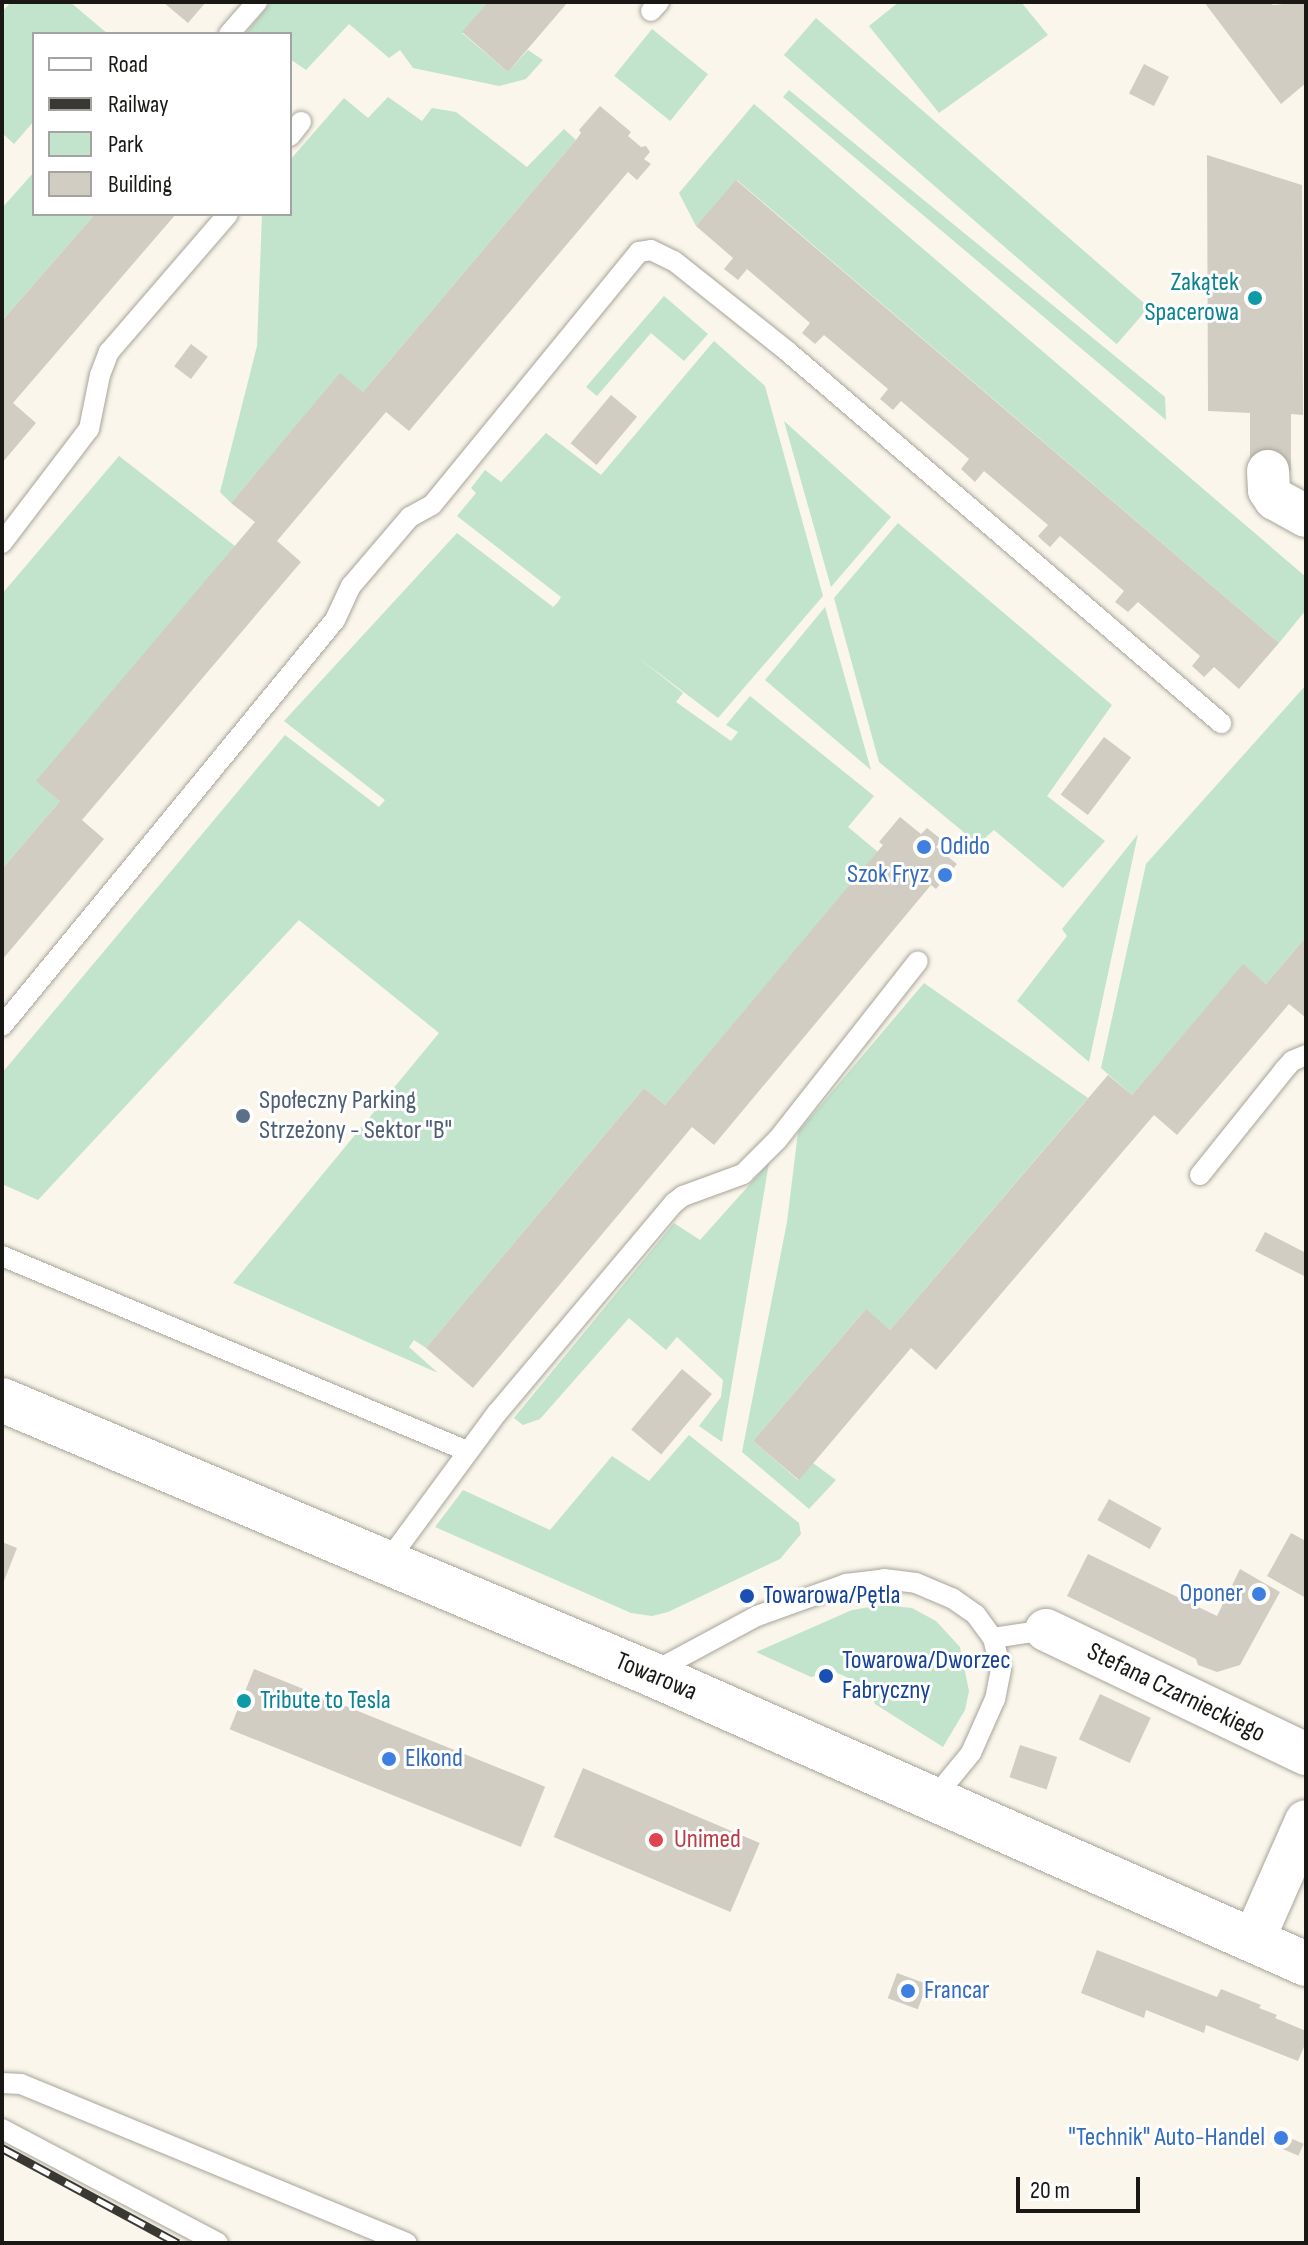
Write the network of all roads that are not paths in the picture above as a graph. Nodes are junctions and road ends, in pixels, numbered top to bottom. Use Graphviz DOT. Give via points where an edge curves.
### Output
graph roads {
  1 [pos="257,2"];
  2 [pos="231,32"];
  3 [pos="226,216"];
  4 [pos="1268,471"];
  5 [pos="1306,516"];
  6 [pos="2,543"];
  7 [pos="1221,723"];
  8 [pos="918,961"];
  9 [pos="2,1026"];
  10 [pos="1306,1055"];
  11 [pos="1200,1175"];
  12 [pos="2,1256"];
  13 [pos="2,1400"];
  14 [pos="467,1451"];
  15 [pos="387,1562"];
  16 [pos="1046,1630"];
  17 [pos="993,1638"];
  18 [pos="649,1673"];
  19 [pos="1306,1754"];
  20 [pos="934,1798"];
  21 [pos="1306,1821"];
  22 [pos="1253,1941"];
  23 [pos="1306,1964"];
  24 [pos="2,2083"];
  25 [pos="2,2129"];
  26 [pos="218,2243"];
  27 [pos="407,2243"];
  1 -- 2 [label="lane"];
  3 -- 6 [label="lane" via="109,352 89,429"];
  4 -- 5 [label="street" via="1275,499"];
  7 -- 9 [label="lane" via="787,351 674,261 651,250 639,252 432,505 410,517 351,586 335,620"];
  8 -- 14 [label="lane" via="778,1139 743,1174 674,1203"];
  10 -- 11 [label="lane" via="1284,1070"];
  12 -- 14 [label="lane"];
  13 -- 15 [label="main road, Towarowa"];
  14 -- 15 [label="lane"];
  15 -- 18 [label="main road, Towarowa"];
  16 -- 17 [label="lane"];
  16 -- 19 [label="street, Stefana Czarnieckiego"];
  17 -- 18 [label="lane" via="976,1615 952,1598 916,1583 884,1579 846,1584 786,1604"];
  17 -- 20 [label="lane" via="1001,1669 995,1699 971,1753"];
  18 -- 20 [label="main road, Towarowa"];
  20 -- 22 [label="main road, Towarowa"];
  21 -- 22 [label="street"];
  22 -- 23 [label="main road, Towarowa"];
  24 -- 27 [label="lane" via="21,2084"];
  25 -- 26 [label="lane"];
}
